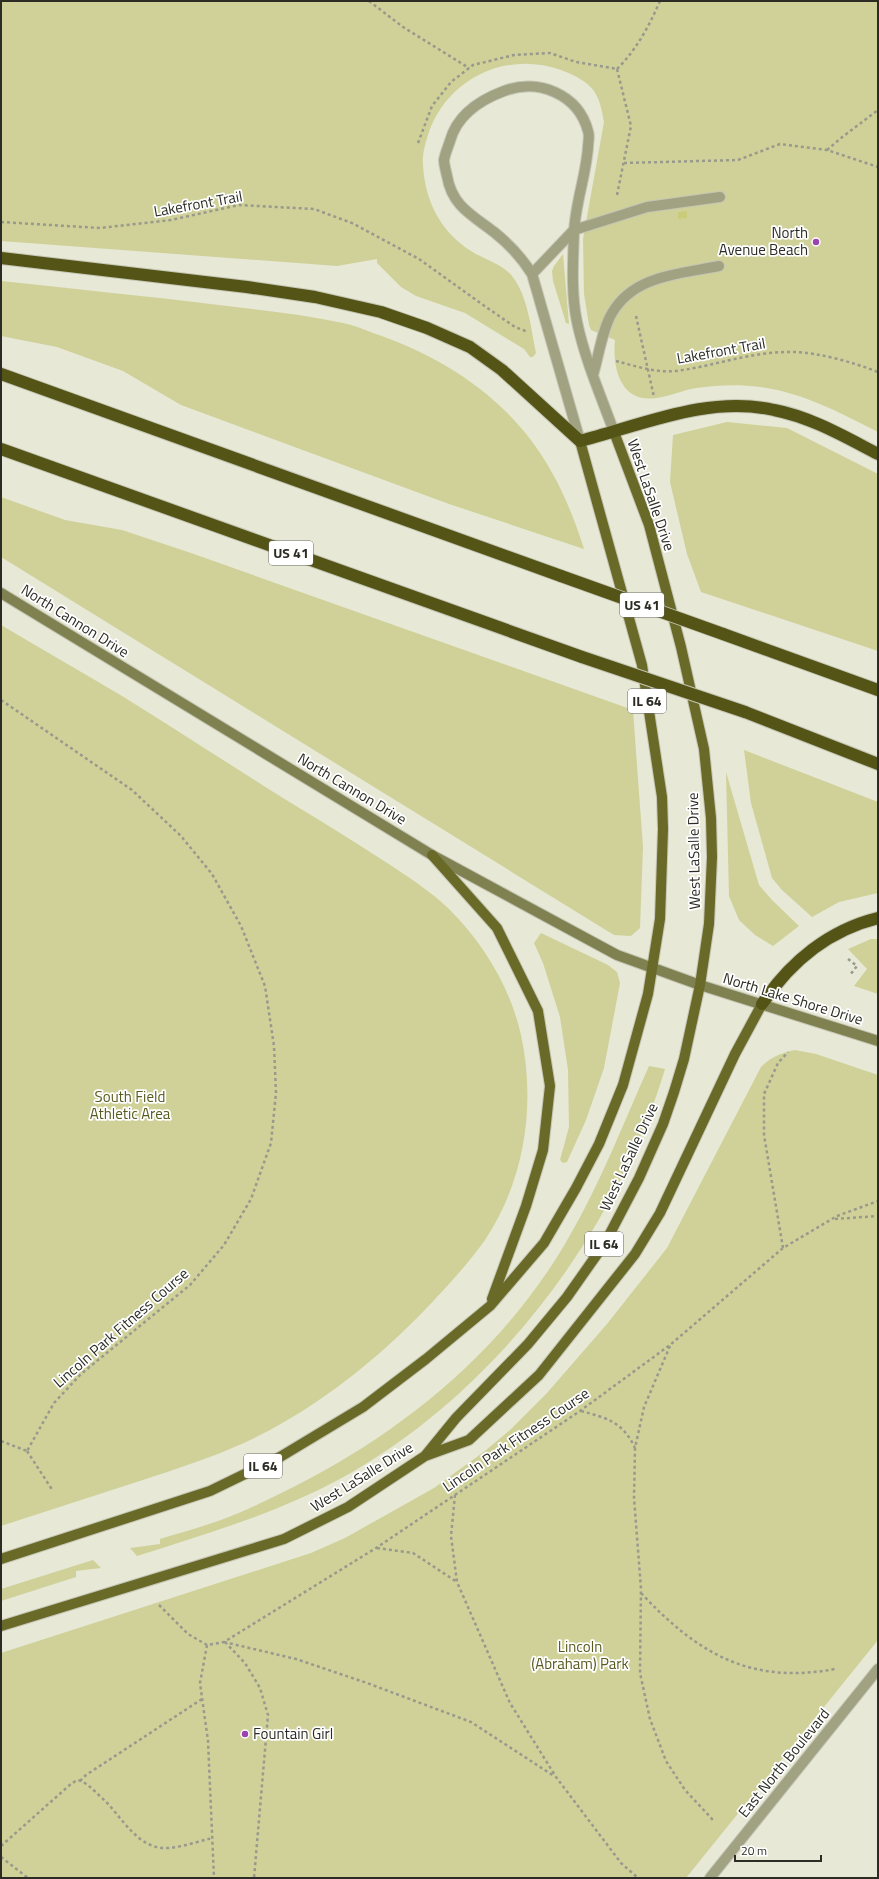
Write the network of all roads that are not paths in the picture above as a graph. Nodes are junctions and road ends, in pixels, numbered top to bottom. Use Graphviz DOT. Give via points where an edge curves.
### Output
graph roads {
  1 [pos="720,197"];
  2 [pos="574,230"];
  3 [pos="1,258"];
  4 [pos="718,266"];
  5 [pos="532,274"];
  6 [pos="1,374"];
  7 [pos="593,374"];
  8 [pos="614,432"];
  9 [pos="580,441"];
  10 [pos="1,449"];
  11 [pos="878,454"];
  12 [pos="1,592"];
  13 [pos="878,690"];
  14 [pos="878,764"];
  15 [pos="432,855"];
  16 [pos="878,918"];
  17 [pos="652,969"];
  18 [pos="700,985"];
  19 [pos="762,1004"];
  20 [pos="878,1041"];
  21 [pos="490,1306"];
  22 [pos="425,1456"];
  23 [pos="1,1559"];
  24 [pos="1,1626"];
  25 [pos="878,1669"];
  26 [pos="713,1877"];
  1 -- 2 [label="street" via="647,208"];
  2 -- 5 [label="street"];
  2 -- 5 [label="street" via="588,157 589,133 583,116 558,92 536,86 514,87 487,98 468,111 451,135 444,160 449,189 474,219 494,232 515,251"];
  2 -- 7 [label="street" via="577,321 584,352"];
  3 -- 9 [label="highway" via="247,287 315,297 381,312 470,347 502,370"];
  4 -- 7 [label="street" via="644,283 630,291 612,313"];
  5 -- 9 [label="street"];
  6 -- 13 [label="highway, US 41, bridge"];
  7 -- 8 [label="street"];
  8 -- 9 [label="highway"];
  8 -- 11 [label="highway" via="686,412 732,406 757,407 776,410 820,425"];
  8 -- 18 [label="main road, West LaSalle Drive / IL 64" via="649,525 697,712 704,749 712,857 709,924"];
  9 -- 17 [label="main road, West LaSalle Drive / IL 64" via="642,665 662,797 662,893 658,942"];
  10 -- 14 [label="highway, US 41, bridge" via="582,657 745,712"];
  12 -- 15 [label="main road, North Cannon Drive"];
  15 -- 17 [label="main road, North Cannon Drive" via="617,955"];
  15 -- 21 [label="main road" via="497,928 538,1011 550,1086 543,1150"];
  16 -- 19 [label="highway" via="825,939 783,975"];
  17 -- 18 [label="main road, North Cannon Drive"];
  17 -- 21 [label="main road, West LaSalle Drive / IL 64" via="623,1085 599,1144 544,1243"];
  18 -- 19 [label="main road, North Lake Shore Drive"];
  18 -- 22 [label="main road, West LaSalle Drive / IL 64" via="684,1059 663,1124 639,1178 605,1243 568,1297 528,1344 456,1418"];
  19 -- 20 [label="main road, North Lake Shore Drive"];
  19 -- 22 [label="main road" via="735,1054 660,1213 635,1254 539,1375 469,1440"];
  21 -- 23 [label="main road, West LaSalle Drive / IL 64" via="363,1407 280,1457 210,1491"];
  22 -- 24 [label="main road, West LaSalle Drive / IL 64" via="348,1507 284,1539"];
  25 -- 26 [label="street, East North Boulevard"];
}
